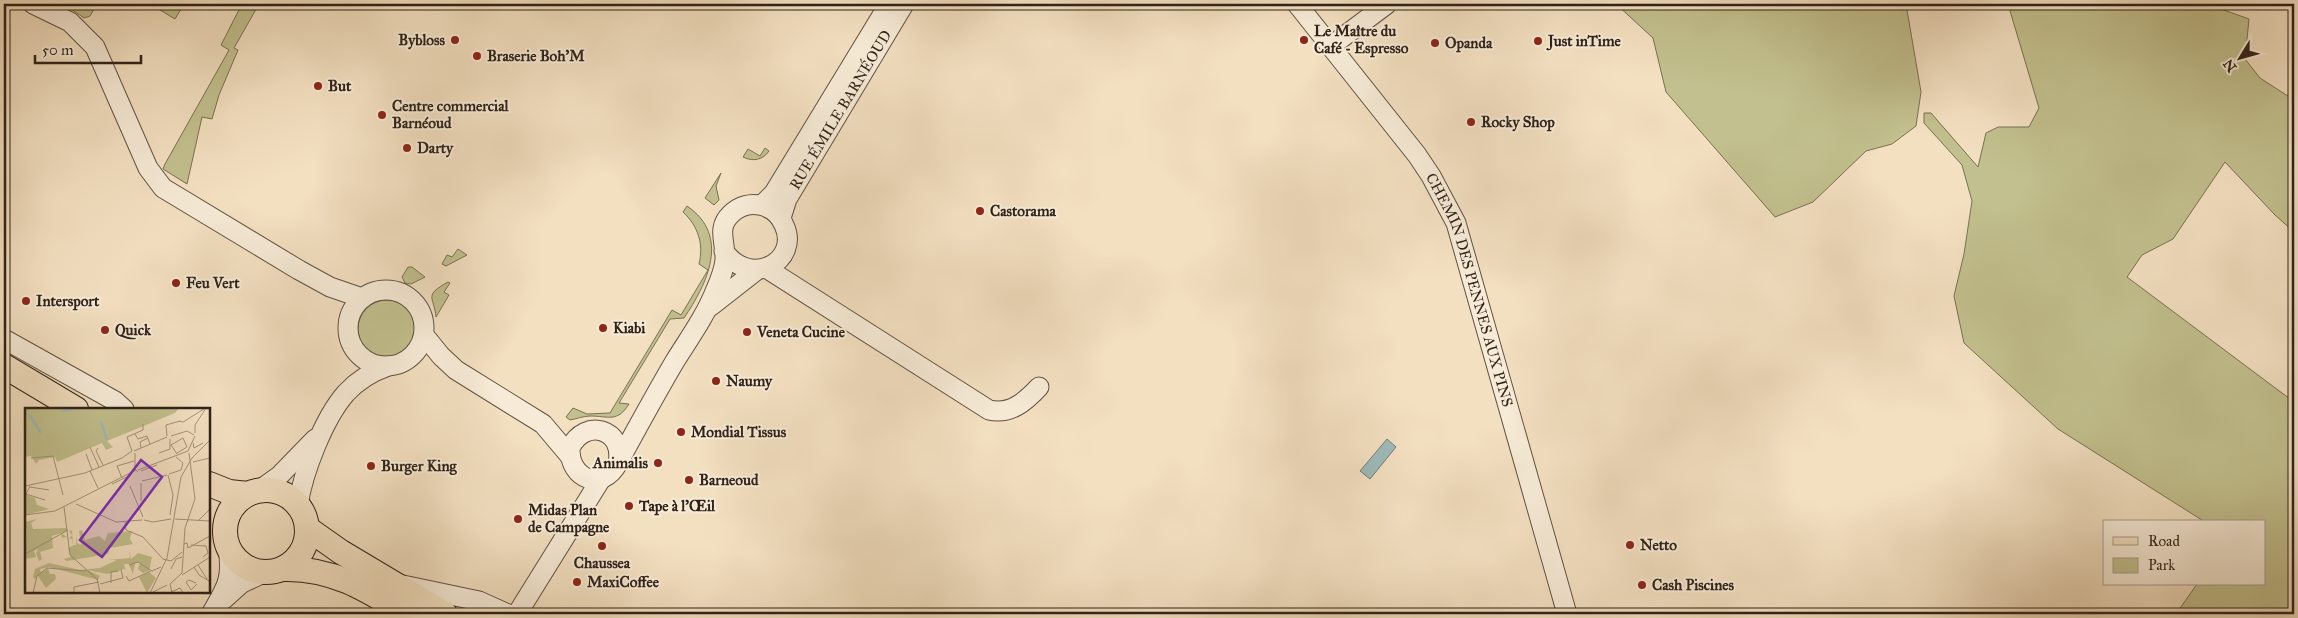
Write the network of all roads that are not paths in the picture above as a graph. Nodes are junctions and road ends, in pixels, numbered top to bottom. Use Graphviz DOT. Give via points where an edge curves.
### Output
graph roads {
  1 [pos="33,4"];
  2 [pos="889,4"];
  3 [pos="904,4"];
  4 [pos="1297,4"];
  5 [pos="1387,4"];
  6 [pos="1331,46"];
  7 [pos="762,204"];
  8 [pos="781,218"];
  9 [pos="724,251"];
  10 [pos="784,253"];
  11 [pos="762,269"];
  12 [pos="316,280"];
  13 [pos="809,295"];
  14 [pos="362,298"];
  15 [pos="708,309"];
  16 [pos="350,315"];
  17 [pos="424,334"];
  18 [pos="4,339"];
  19 [pos="355,350"];
  20 [pos="408,359"];
  21 [pos="4,366"];
  22 [pos="388,366"];
  23 [pos="456,370"];
  24 [pos="4,385"];
  25 [pos="1039,387"];
  26 [pos="346,393"];
  27 [pos="42,408"];
  28 [pos="74,408"];
  29 [pos="123,408"];
  30 [pos="647,409"];
  31 [pos="543,424"];
  32 [pos="323,431"];
  33 [pos="604,431"];
  34 [pos="582,433"];
  35 [pos="570,456"];
  36 [pos="618,463"];
  37 [pos="601,479"];
  38 [pos="210,484"];
  39 [pos="253,492"];
  40 [pos="298,505"];
  41 [pos="210,517"];
  42 [pos="307,528"];
  43 [pos="227,541"];
  44 [pos="274,571"];
  45 [pos="394,584"];
  46 [pos="211,614"];
  47 [pos="406,614"];
  48 [pos="445,614"];
  49 [pos="508,614"];
  50 [pos="517,614"];
  51 [pos="1567,614"];
  1 -- 12 [label="street" via="70,22 95,47 148,168 163,188"];
  2 -- 7 [label="street, RUE ÉMILE BARNÉOUD" via="774,193"];
  3 -- 8 [label="street, RUE ÉMILE BARNÉOUD" via="787,199"];
  4 -- 6 [label="street, CHEMIN DES PENNES AUX PINS"];
  5 -- 6 [label="street"];
  6 -- 51 [label="street, CHEMIN DES PENNES AUX PINS" via="1417,155 1456,223"];
  7 -- 8 [label="street"];
  7 -- 9 [label="street" via="747,205 731,214 722,230"];
  8 -- 10 [label="street" via="787,237"];
  9 -- 11 [label="street" via="738,266"];
  9 -- 15 [label="street" via="723,271"];
  10 -- 11 [label="street"];
  10 -- 13 [label="street"];
  11 -- 13 [label="street"];
  11 -- 15 [label="street"];
  12 -- 14 [label="street"];
  12 -- 16 [label="street" via="338,299"];
  13 -- 25 [label="street" via="989,410 1000,413 1012,410"];
  14 -- 16 [label="street"];
  14 -- 17 [label="street" via="381,290 402,292 421,311"];
  15 -- 30 [label="street"];
  16 -- 19 [label="street" via="348,327"];
  17 -- 20 [label="street" via="416,353"];
  17 -- 23 [label="street"];
  18 -- 29 [label="street"];
  19 -- 22 [label="street" via="364,359"];
  19 -- 26 [label="street"];
  20 -- 22 [label="street"];
  20 -- 23 [label="street"];
  21 -- 28 [label="main road"];
  22 -- 26 [label="street" via="371,372"];
  23 -- 31 [label="street"];
  24 -- 27 [label="main road"];
  26 -- 32 [label="street"];
  30 -- 33 [label="street" via="631,421"];
  30 -- 36 [label="street"];
  31 -- 34 [label="street"];
  31 -- 35 [label="street"];
  32 -- 39 [label="street" via="279,476"];
  32 -- 40 [label="street" via="302,480"];
  33 -- 34 [label="street"];
  33 -- 36 [label="street" via="619,447"];
  34 -- 35 [label="street" via="573,442"];
  35 -- 37 [label="street" via="577,472 584,477"];
  36 -- 37 [label="street" via="615,470"];
  37 -- 50 [label="street"];
  38 -- 39 [label="main road" via="229,492"];
  39 -- 40 [label="main road" via="280,492"];
  39 -- 43 [label="main road" via="233,506 228,515"];
  40 -- 42 [label="main road"];
  41 -- 43 [label="main road"];
  42 -- 44 [label="main road" via="303,548 291,564"];
  42 -- 45 [label="main road"];
  43 -- 44 [label="main road" via="233,556 248,568"];
  43 -- 46 [label="street" via="231,566 229,579"];
  44 -- 46 [label="street" via="237,586"];
  44 -- 47 [label="main road" via="299,568 335,575 357,584"];
  45 -- 48 [label="main road"];
  45 -- 49 [label="street" via="473,600"];
}
